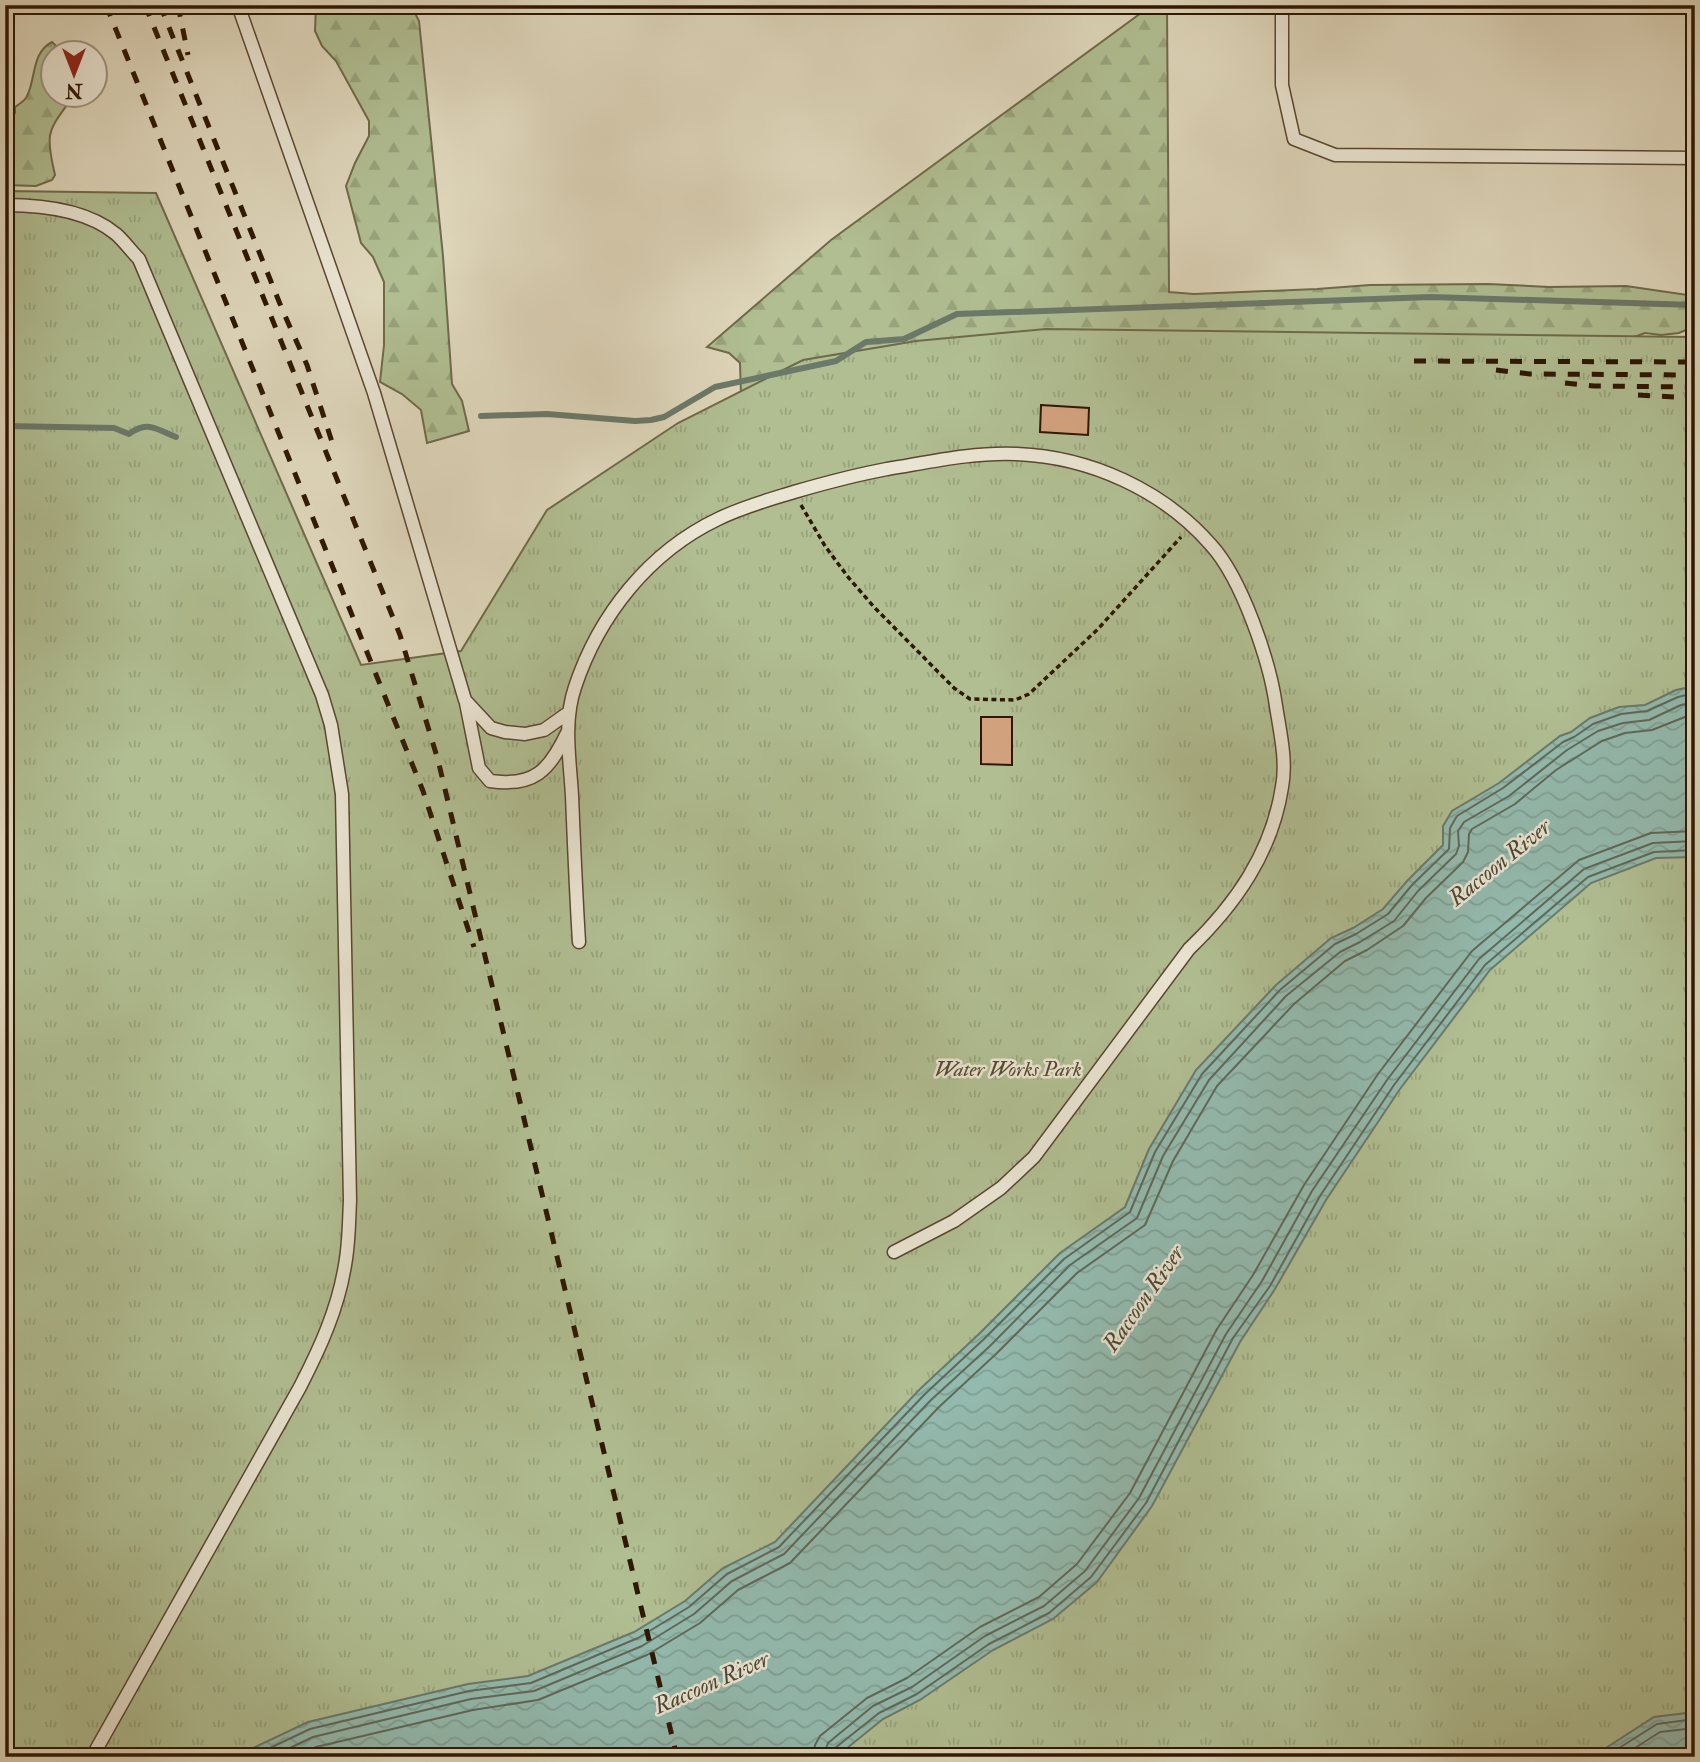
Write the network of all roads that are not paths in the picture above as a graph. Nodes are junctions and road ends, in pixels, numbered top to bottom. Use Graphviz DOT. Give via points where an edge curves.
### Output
graph roads {
  1 [pos="238,5"];
  2 [pos="1282,5"];
  3 [pos="1695,158"];
  4 [pos="5,205"];
  5 [pos="465,700"];
  6 [pos="568,713"];
  7 [pos="568,729"];
  8 [pos="579,942"];
  9 [pos="894,1252"];
  10 [pos="92,1757"];
  1 -- 5 [label="lane" via="374,393"];
  2 -- 3 [label="lane" via="1282,85 1294,139 1324,151 1335,155"];
  4 -- 10 [label="lane" via="85,217 115,233 139,258 321,695 342,794 350,1200 346,1264 334,1311 300,1387"];
  5 -- 6 [label="lane" via="491,728 505,732 544,730"];
  5 -- 7 [label="lane" via="479,768 490,781 521,783 538,775 551,762"];
  6 -- 7 [label="lane"];
  6 -- 9 [label="lane" via="606,619 654,562 717,519 852,475 983,454 1068,461 1125,481 1156,498 1214,547 1246,607 1266,662 1281,739 1283,784 1257,864 1238,895 1189,948 1034,1157 1001,1188 954,1221"];
  7 -- 8 [label="lane"];
}
